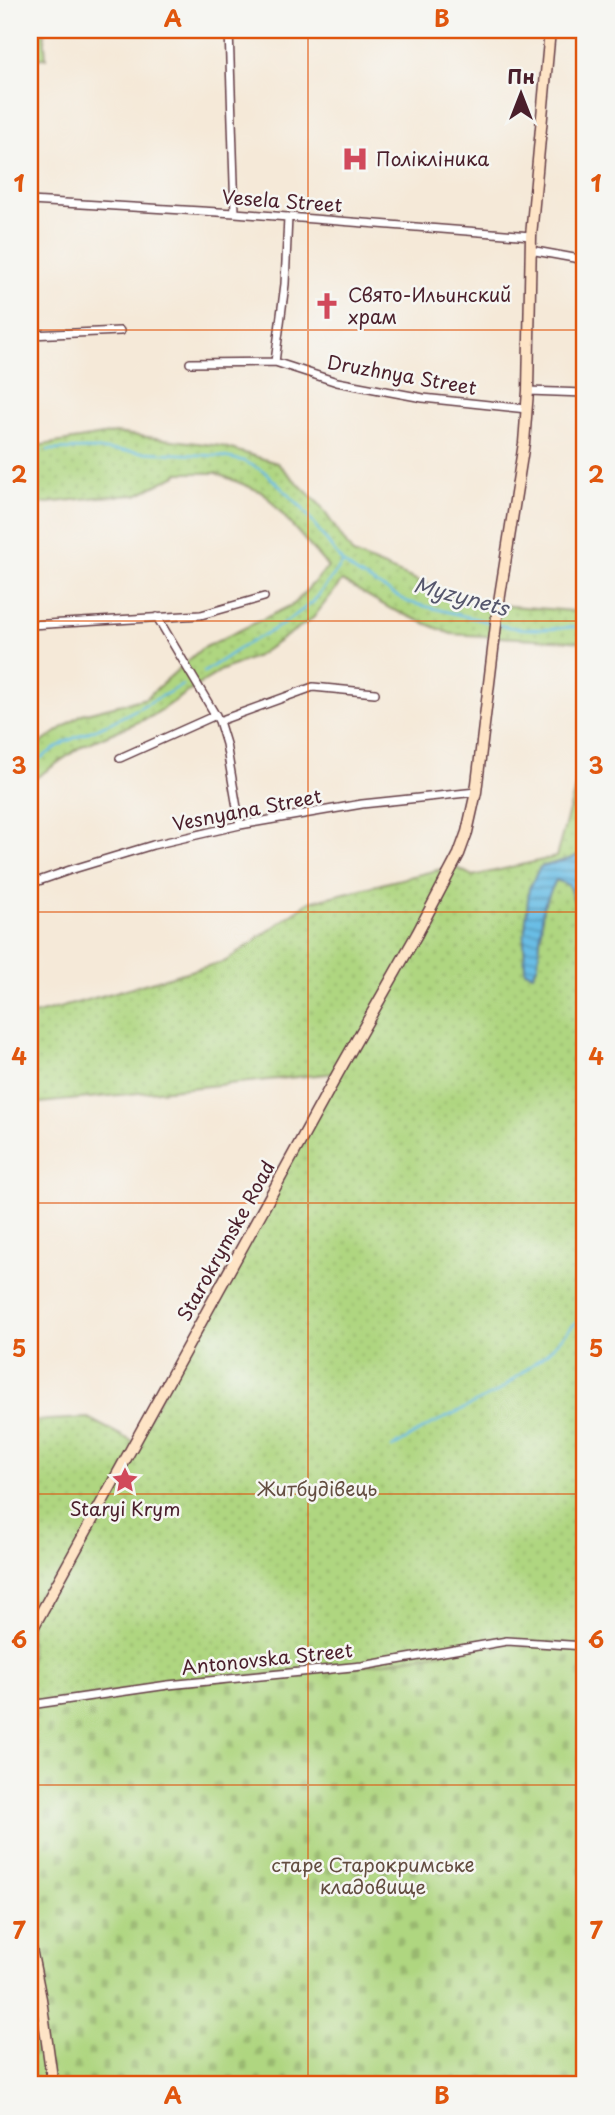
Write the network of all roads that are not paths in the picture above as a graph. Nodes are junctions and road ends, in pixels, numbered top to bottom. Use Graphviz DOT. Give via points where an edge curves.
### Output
graph roads {
  1 [pos="229,30"];
  2 [pos="550,30"];
  3 [pos="30,201"];
  4 [pos="235,213"];
  5 [pos="288,217"];
  6 [pos="531,236"];
  7 [pos="530,250"];
  8 [pos="585,260"];
  9 [pos="120,331"];
  10 [pos="30,335"];
  11 [pos="275,362"];
  12 [pos="190,363"];
  13 [pos="528,391"];
  14 [pos="585,393"];
  15 [pos="527,409"];
  16 [pos="264,597"];
  17 [pos="157,617"];
  18 [pos="30,625"];
  19 [pos="375,693"];
  20 [pos="218,718"];
  21 [pos="120,758"];
  22 [pos="476,792"];
  23 [pos="240,825"];
  24 [pos="30,884"];
  25 [pos="30,1633"];
  26 [pos="585,1646"];
  27 [pos="30,1705"];
  28 [pos="30,1944"];
  29 [pos="53,2085"];
  1 -- 4 [label="street"];
  2 -- 6 [label="street, Starokrymske Road"];
  3 -- 4 [label="street, Vesela Street"];
  4 -- 5 [label="street, Vesela Street"];
  5 -- 6 [label="street, Vesela Street"];
  5 -- 11 [label="street"];
  6 -- 7 [label="street, Starokrymske Road"];
  7 -- 8 [label="street"];
  7 -- 13 [label="street, Starokrymske Road"];
  9 -- 10 [label="street"];
  11 -- 12 [label="street, Druzhnya Street"];
  11 -- 15 [label="street, Druzhnya Street" via="337,382 423,398"];
  13 -- 14 [label="street"];
  13 -- 15 [label="street, Starokrymske Road"];
  15 -- 22 [label="street, Starokrymske Road"];
  16 -- 17 [label="street" via="201,615"];
  17 -- 18 [label="street"];
  17 -- 20 [label="street"];
  19 -- 20 [label="street" via="313,687"];
  20 -- 21 [label="street"];
  20 -- 23 [label="street"];
  22 -- 23 [label="street, Vesnyana Street" via="362,804"];
  22 -- 25 [label="street, Starokrymske Road" via="453,866 417,934"];
  23 -- 24 [label="street, Vesnyana Street" via="153,845"];
  26 -- 27 [label="street, Antonovska Street" via="507,1640 362,1666 168,1685"];
  28 -- 29 [label="street"];
}
